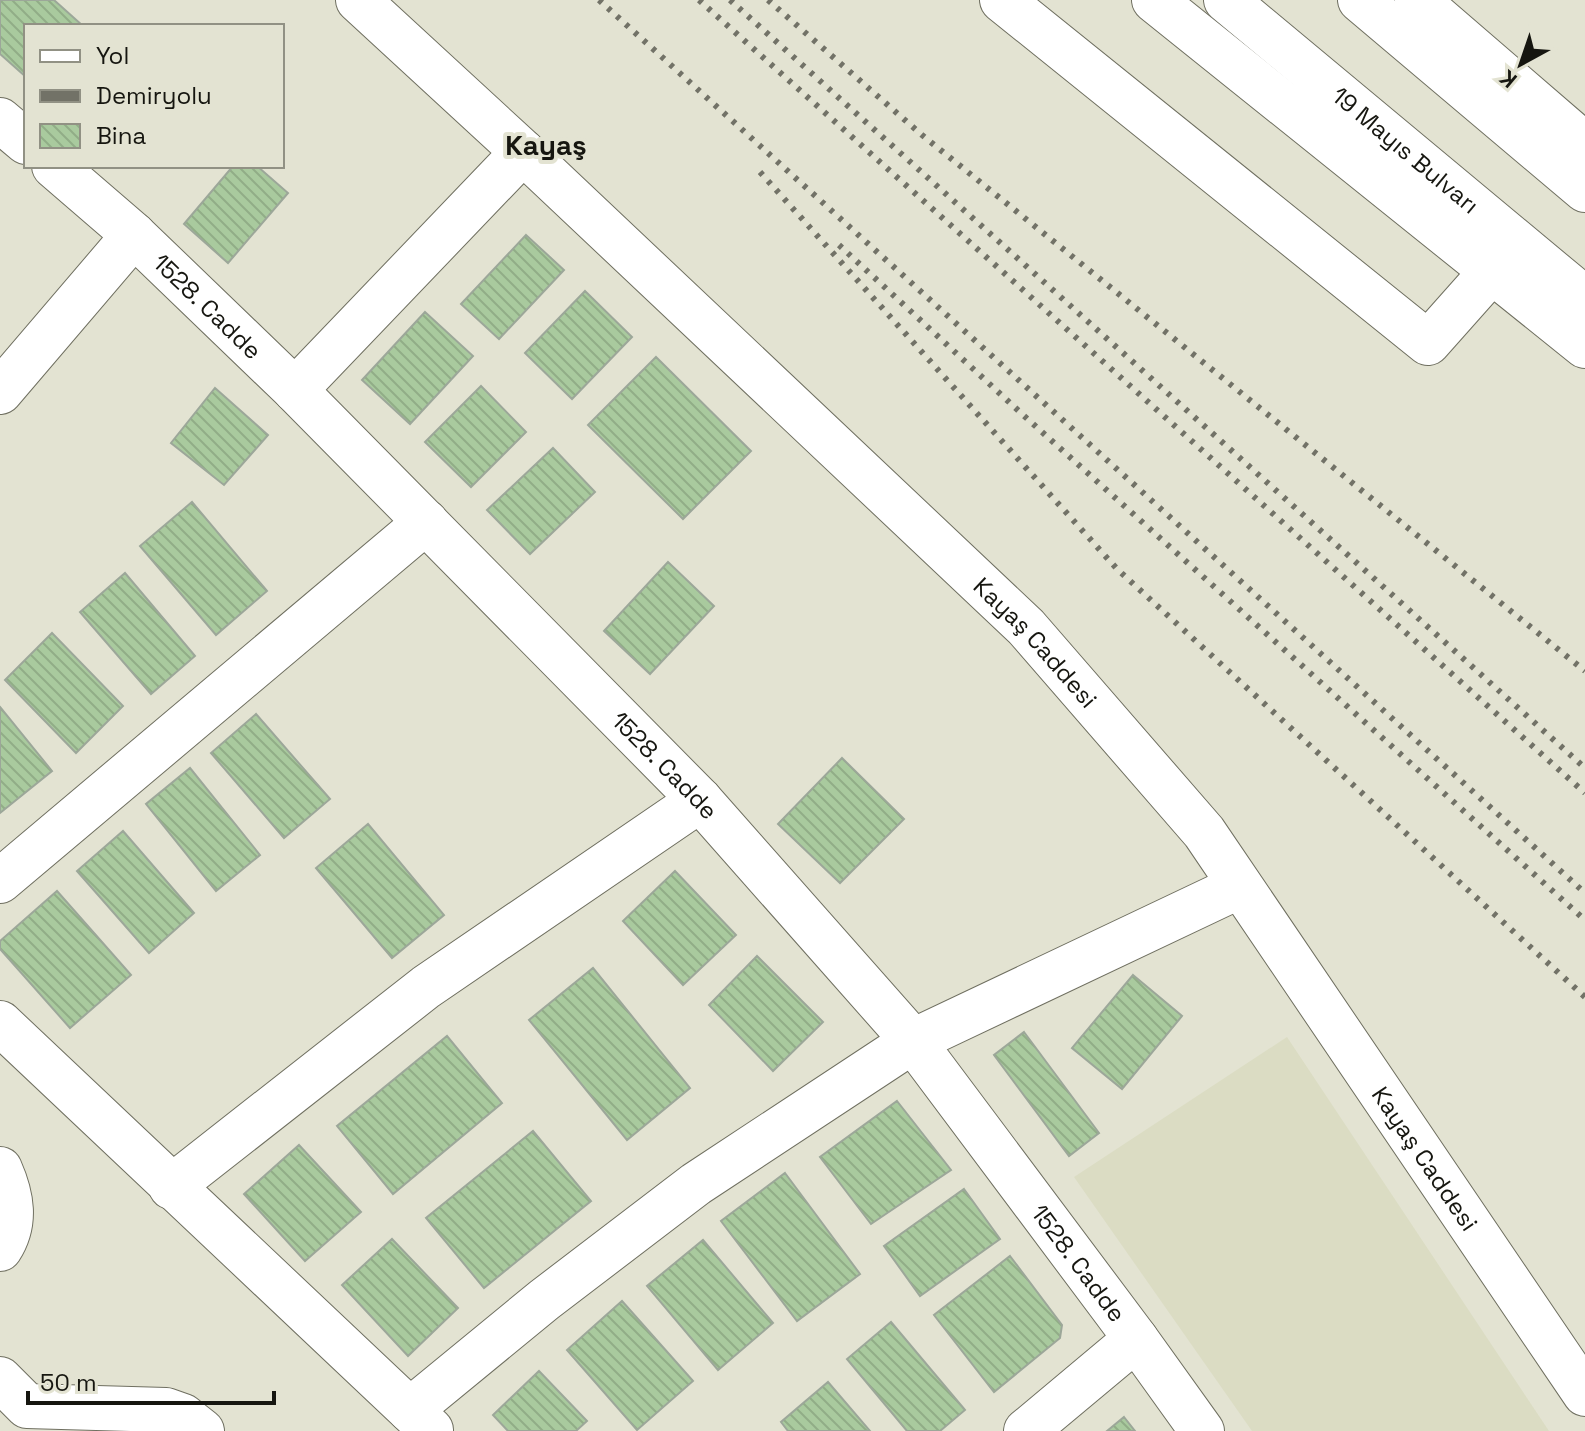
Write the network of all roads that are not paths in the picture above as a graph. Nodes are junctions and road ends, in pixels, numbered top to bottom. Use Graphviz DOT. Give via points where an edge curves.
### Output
graph roads {
  1 [pos="358,0"];
  2 [pos="1002,0"];
  3 [pos="1154,0"];
  4 [pos="1226,0"];
  5 [pos="1360,0"];
  6 [pos="1417,0"];
  7 [pos="0,120"];
  8 [pos="24,140"];
  9 [pos="1585,145"];
  10 [pos="523,152"];
  11 [pos="56,168"];
  12 [pos="1585,190"];
  13 [pos="134,235"];
  14 [pos="1492,271"];
  15 [pos="1585,299"];
  16 [pos="1585,346"];
  17 [pos="295,390"];
  18 [pos="0,392"];
  19 [pos="426,522"];
  20 [pos="700,800"];
  21 [pos="0,881"];
  22 [pos="1240,886"];
  23 [pos="0,1023"];
  24 [pos="913,1041"];
  25 [pos="0,1169"];
  26 [pos="171,1187"];
  27 [pos="0,1249"];
  28 [pos="1136,1339"];
  29 [pos="0,1379"];
  30 [pos="1585,1394"];
  31 [pos="421,1420"];
  32 [pos="202,1431"];
  33 [pos="1026,1431"];
  34 [pos="1202,1431"];
  1 -- 10 [label="main road, Kayaş Caddesi"];
  2 -- 14 [label="main road" via="1428,343"];
  3 -- 14 [label="main road"];
  4 -- 15 [label="main road, 19 Mayıs Bulvarı"];
  5 -- 12 [label="main road"];
  6 -- 9 [label="main road"];
  7 -- 8 [label="main road"];
  10 -- 17 [label="main road"];
  10 -- 22 [label="main road, Kayaş Caddesi" via="1026,627 1204,832"];
  11 -- 13 [label="main road, 1528. Cadde"];
  13 -- 17 [label="main road, 1528. Cadde"];
  13 -- 18 [label="main road"];
  14 -- 16 [label="main road"];
  17 -- 19 [label="main road, 1528. Cadde"];
  19 -- 20 [label="main road, 1528. Cadde"];
  19 -- 21 [label="main road"];
  20 -- 24 [label="main road, 1528. Cadde"];
  20 -- 26 [label="main road" via="426,987"];
  22 -- 24 [label="main road"];
  22 -- 30 [label="main road, Kayaş Caddesi"];
  23 -- 26 [label="main road"];
  24 -- 28 [label="main road, 1528. Cadde"];
  24 -- 31 [label="main road" via="696,1184 544,1300"];
  25 -- 27 [label="main road" via="12,1210"];
  26 -- 31 [label="main road"];
  28 -- 33 [label="main road"];
  28 -- 34 [label="main road, 1528. Cadde"];
  29 -- 32 [label="main road" via="27,1406 166,1410"];
}
